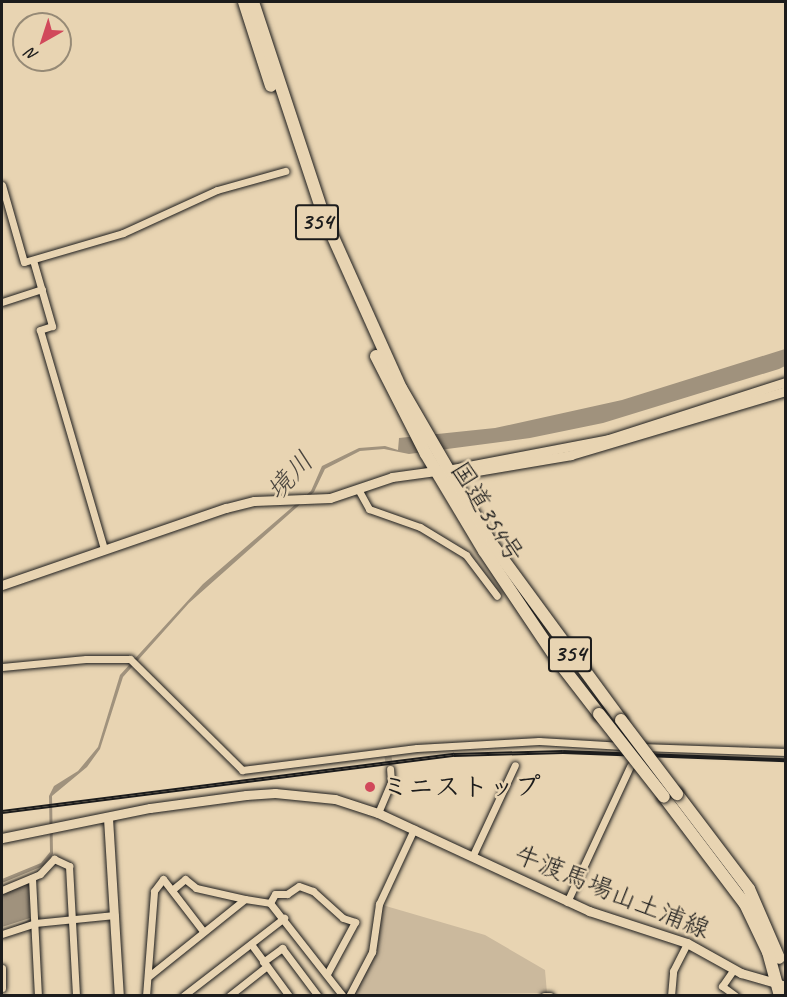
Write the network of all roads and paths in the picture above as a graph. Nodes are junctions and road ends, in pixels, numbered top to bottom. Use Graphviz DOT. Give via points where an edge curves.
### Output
graph roads {
  1 [pos="244,2"];
  2 [pos="253,2"];
  3 [pos="285,171"];
  4 [pos="2,185"];
  5 [pos="33,260"];
  6 [pos="42,290"];
  7 [pos="2,302"];
  8 [pos="786,382"];
  9 [pos="786,391"];
  10 [pos="419,432"];
  11 [pos="441,471"];
  12 [pos="358,489"];
  13 [pos="105,549"];
  14 [pos="2,585"];
  15 [pos="497,596"];
  16 [pos="2,668"];
  17 [pos="786,752"];
  18 [pos="515,765"];
  19 [pos="630,766"];
  20 [pos="390,769"];
  21 [pos="378,813"];
  22 [pos="108,818"];
  23 [pos="414,830"];
  24 [pos="2,838"];
  25 [pos="473,855"];
  26 [pos="32,878"];
  27 [pos="2,890"];
  28 [pos="172,890"];
  29 [pos="245,899"];
  30 [pos="567,902"];
  31 [pos="270,903"];
  32 [pos="115,915"];
  33 [pos="72,917"];
  34 [pos="284,918"];
  35 [pos="35,922"];
  36 [pos="203,932"];
  37 [pos="2,934"];
  38 [pos="687,943"];
  39 [pos="250,944"];
  40 [pos="265,964"];
  41 [pos="2,968"];
  42 [pos="734,969"];
  43 [pos="327,974"];
  44 [pos="149,976"];
  45 [pos="782,986"];
  46 [pos="2,987"];
  47 [pos="38,996"];
  48 [pos="76,996"];
  49 [pos="119,996"];
  50 [pos="146,996"];
  51 [pos="183,996"];
  52 [pos="229,996"];
  53 [pos="290,996"];
  54 [pos="318,996"];
  55 [pos="343,996"];
  56 [pos="348,996"];
  57 [pos="544,996"];
  58 [pos="550,996"];
  59 [pos="671,996"];
  60 [pos="736,996"];
  1 -- 10 [label="highway, 国道354号 / 354" via="317,221"];
  2 -- 10 [label="highway, 国道354号 / 354" via="305,166 339,255"];
  3 -- 5 [label="street" via="217,190 123,233"];
  4 -- 5 [label="street" via="24,262"];
  5 -- 6 [label="street"];
  6 -- 7 [label="street"];
  6 -- 13 [label="street" via="52,326 40,330"];
  8 -- 11 [label="street" via="609,439"];
  9 -- 11 [label="street" via="571,455 465,473"];
  10 -- 11 [label="highway, 国道354号 / 354"];
  11 -- 12 [label="street" via="385,478"];
  11 -- 45 [label="highway, 国道354号 / 354, bridge" via="507,586 599,714 745,904"];
  11 -- 45 [label="highway, 国道354号 / 354, bridge" via="521,587 748,889 767,924"];
  12 -- 13 [label="street" via="330,498 226,508"];
  12 -- 15 [label="street" via="369,508 420,527 466,555"];
  13 -- 14 [label="street"];
  16 -- 17 [label="street" via="110,658 134,662 242,770 539,741"];
  18 -- 25 [label="street"];
  19 -- 30 [label="street"];
  20 -- 21 [label="street" via="391,782"];
  21 -- 22 [label="street, 牛渡馬場山土浦線" via="335,799 275,793 182,803"];
  21 -- 23 [label="street, 牛渡馬場山土浦線"];
  22 -- 24 [label="street, 牛渡馬場山土浦線"];
  22 -- 32 [label="street"];
  23 -- 25 [label="street, 牛渡馬場山土浦線"];
  23 -- 56 [label="street" via="379,904 372,952"];
  25 -- 30 [label="street, 牛渡馬場山土浦線"];
  26 -- 27 [label="street"];
  26 -- 33 [label="street" via="45,871 54,859 69,866"];
  26 -- 35 [label="street"];
  28 -- 29 [label="street" via="185,879 196,888"];
  28 -- 36 [label="street"];
  28 -- 44 [label="street" via="163,879 154,891"];
  29 -- 31 [label="street"];
  29 -- 36 [label="street"];
  30 -- 38 [label="street, 牛渡馬場山土浦線"];
  31 -- 34 [label="street"];
  31 -- 43 [label="street" via="274,894 287,894 299,886 313,891 343,918 355,922"];
  32 -- 33 [label="street"];
  32 -- 49 [label="street"];
  33 -- 35 [label="street"];
  33 -- 48 [label="street"];
  34 -- 39 [label="street"];
  34 -- 43 [label="street"];
  35 -- 37 [label="street"];
  35 -- 47 [label="street"];
  36 -- 44 [label="street"];
  38 -- 42 [label="street, 牛渡馬場山土浦線"];
  38 -- 59 [label="street" via="673,971"];
  39 -- 40 [label="street"];
  39 -- 51 [label="street"];
  40 -- 52 [label="street"];
  40 -- 53 [label="street"];
  40 -- 54 [label="street" via="282,948"];
  41 -- 46 [label="street"];
  42 -- 45 [label="street, 牛渡馬場山土浦線"];
  42 -- 60 [label="street" via="722,986"];
  43 -- 55 [label="street"];
  44 -- 50 [label="street"];
  57 -- 58 [label="street"];
}
